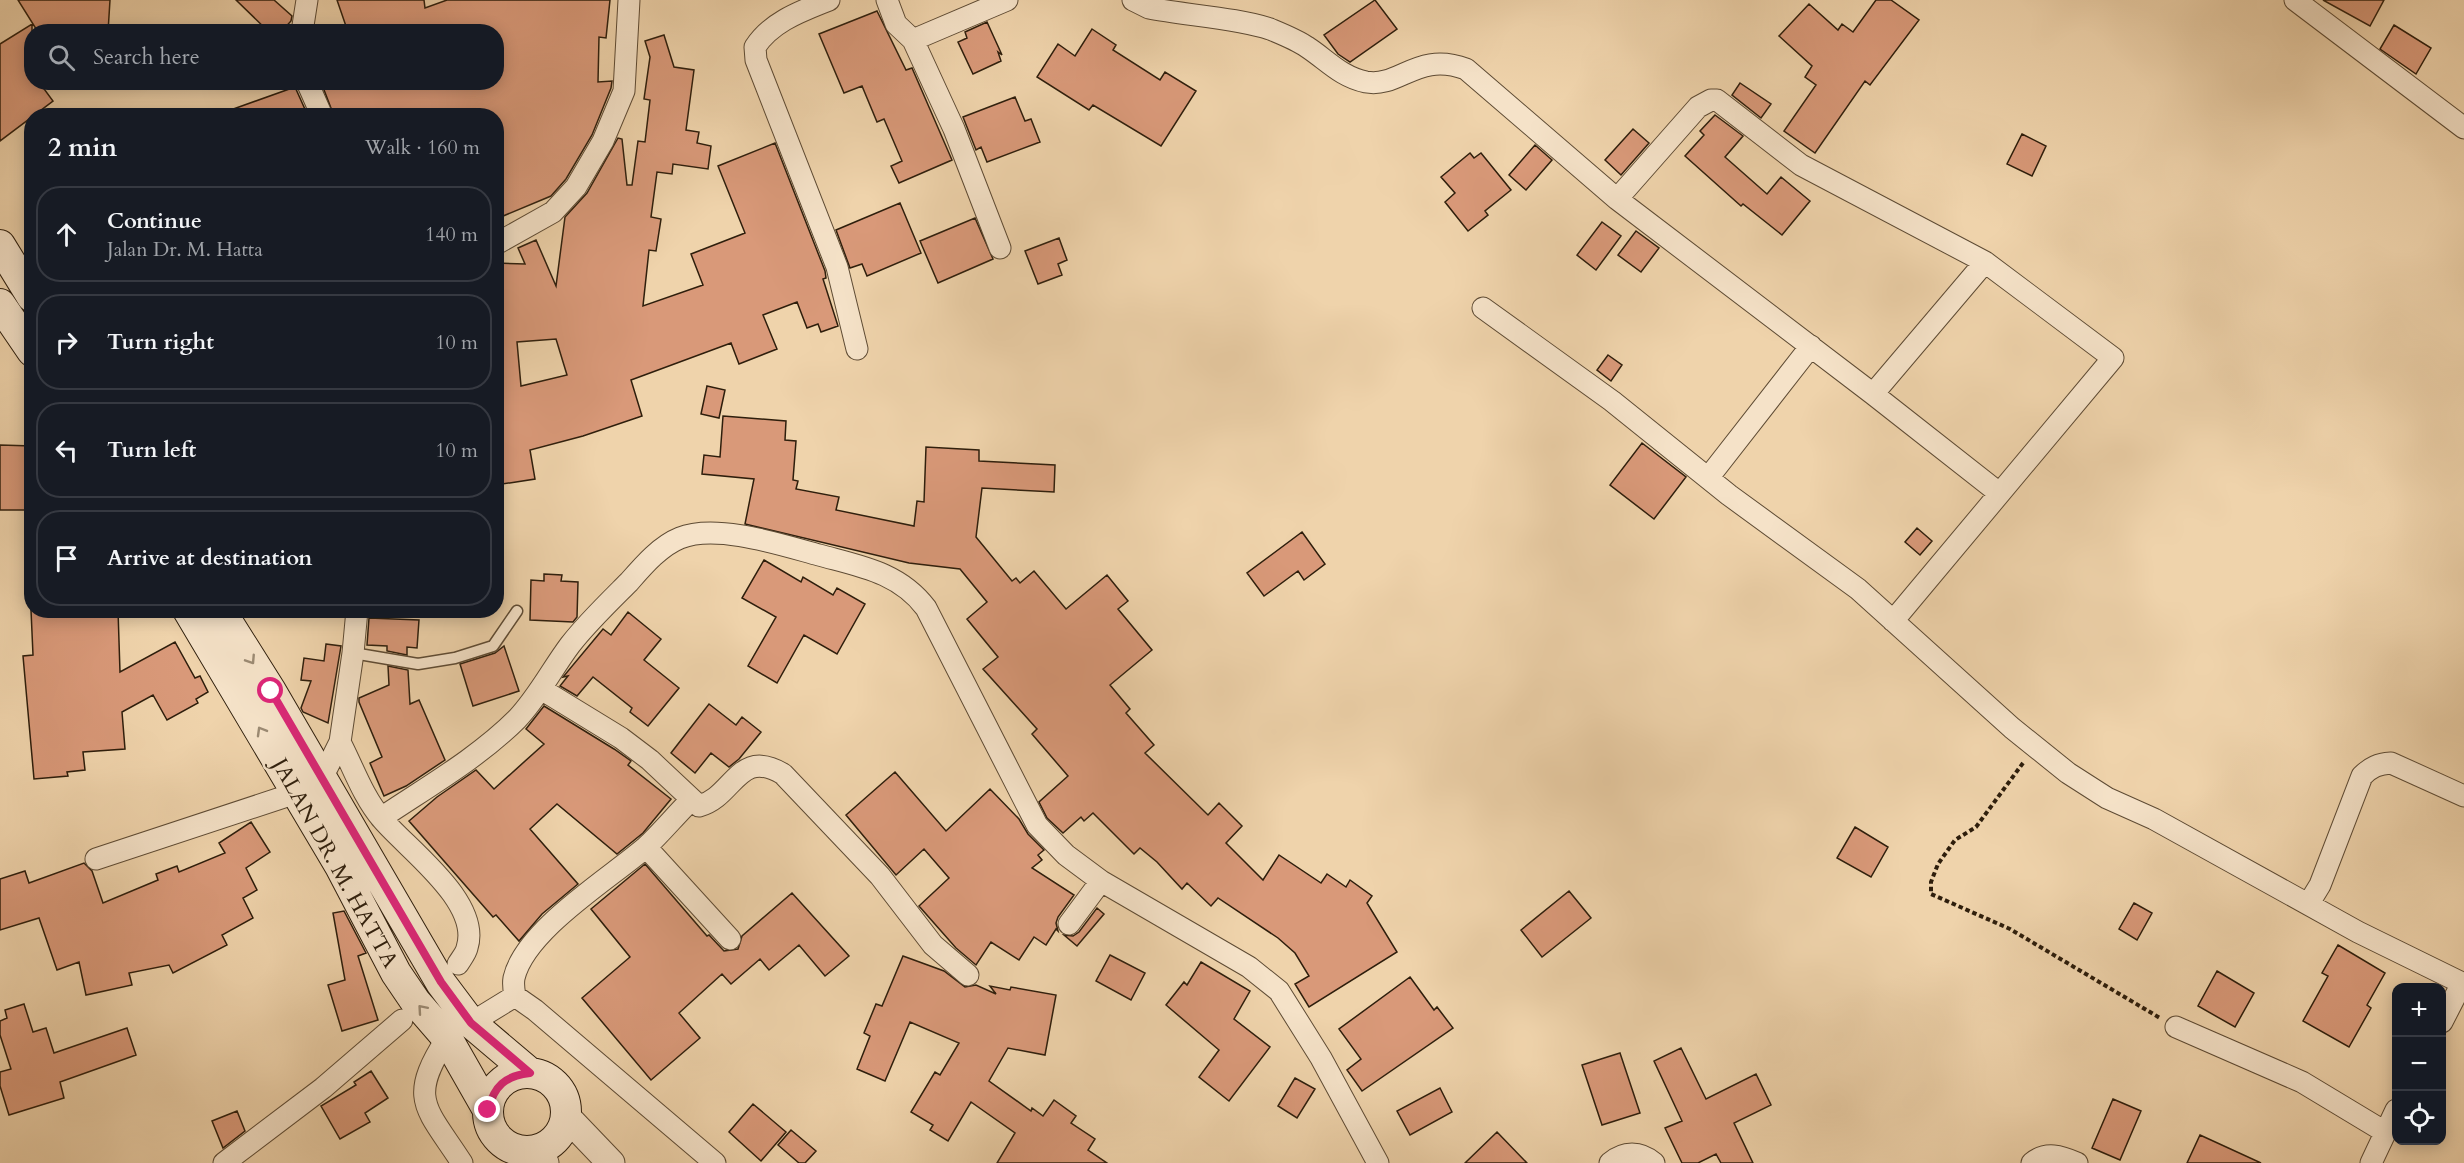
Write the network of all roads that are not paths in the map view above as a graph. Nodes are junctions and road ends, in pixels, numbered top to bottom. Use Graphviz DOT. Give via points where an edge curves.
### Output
graph roads {
  1 [pos="307,0"];
  2 [pos="629,0"];
  3 [pos="829,0"];
  4 [pos="887,0"];
  5 [pos="1007,0"];
  6 [pos="1133,0"];
  7 [pos="2295,0"];
  8 [pos="303,24"];
  9 [pos="913,40"];
  10 [pos="311,90"];
  11 [pos="318,108"];
  12 [pos="2464,128"];
  13 [pos="1617,199"];
  14 [pos="504,240"];
  15 [pos="0,245"];
  16 [pos="1000,248"];
  17 [pos="1985,262"];
  18 [pos="24,284"];
  19 [pos="0,304"];
  20 [pos="1483,308"];
  21 [pos="24,339"];
  22 [pos="1811,346"];
  23 [pos="857,349"];
  24 [pos="1874,394"];
  25 [pos="1708,478"];
  26 [pos="1999,493"];
  27 [pos="518,611"];
  28 [pos="193,618"];
  29 [pos="225,618"];
  30 [pos="356,618"];
  31 [pos="1893,621"];
  32 [pos="353,653"];
  33 [pos="541,689"];
  34 [pos="340,742"];
  35 [pos="322,778"];
  36 [pos="296,793"];
  37 [pos="2464,796"];
  38 [pos="690,801"];
  39 [pos="381,818"];
  40 [pos="646,846"];
  41 [pos="96,859"];
  42 [pos="1101,881"];
  43 [pos="2309,903"];
  44 [pos="1069,924"];
  45 [pos="730,939"];
  46 [pos="458,963"];
  47 [pos="968,975"];
  48 [pos="2463,984"];
  49 [pos="515,996"];
  50 [pos="2446,1015"];
  51 [pos="402,1020"];
  52 [pos="2176,1027"];
  53 [pos="459,1030"];
  54 [pos="530,1073"];
  55 [pos="488,1110"];
  56 [pos="566,1116"];
  57 [pos="2392,1119"];
  58 [pos="2385,1131"];
  59 [pos="536,1157"];
  60 [pos="224,1163"];
  61 [pos="462,1163"];
  62 [pos="611,1163"];
  63 [pos="715,1163"];
  64 [pos="1378,1163"];
  65 [pos="1610,1163"];
  66 [pos="1654,1163"];
  67 [pos="2032,1163"];
  68 [pos="2077,1163"];
  69 [pos="2371,1163"];
  1 -- 8 [label="street"];
  2 -- 14 [label="street" via="624,91 603,141 576,187 553,212"];
  3 -- 23 [label="street" via="771,28 755,47 756,60 837,267"];
  4 -- 9 [label="street" via="896,24"];
  5 -- 9 [label="street"];
  6 -- 13 [label="street" via="1149,8 1269,29 1306,46 1348,77 1369,82 1383,81 1433,63 1450,63 1466,69"];
  7 -- 12 [label="street"];
  9 -- 16 [label="street" via="954,129"];
  10 -- 11 [label="street"];
  13 -- 17 [label="street" via="1698,107 1717,100 1801,165"];
  13 -- 22 [label="street"];
  15 -- 18 [label="main road"];
  17 -- 24 [label="street"];
  17 -- 26 [label="street" via="2113,358"];
  19 -- 21 [label="main road"];
  20 -- 25 [label="street" via="1612,401"];
  22 -- 24 [label="street"];
  22 -- 25 [label="street"];
  24 -- 26 [label="street"];
  25 -- 31 [label="street" via="1857,588"];
  26 -- 31 [label="street"];
  27 -- 32 [label="lane" via="494,646 455,658 418,664"];
  36 -- 28 [label="main road, JALAN DR. M. HATTA, one-way"];
  29 -- 35 [label="main road, JALAN DR. M. HATTA, one-way"];
  30 -- 32 [label="street"];
  31 -- 43 [label="street" via="2068,773 2107,798 2154,819"];
  32 -- 34 [label="street"];
  33 -- 38 [label="street" via="621,738 650,760"];
  33 -- 39 [label="street" via="518,718 490,743"];
  33 -- 42 [label="street" via="572,643 641,568 680,538 717,533 879,571 913,591 926,608 1037,825 1066,855"];
  34 -- 35 [label="street"];
  34 -- 39 [label="street"];
  35 -- 53 [label="main road, JALAN DR. M. HATTA" via="441,982"];
  36 -- 41 [label="street"];
  53 -- 36 [label="main road, JALAN DR. M. HATTA, one-way" via="415,1001"];
  37 -- 43 [label="street" via="2397,765 2370,768 2362,776 2320,885"];
  38 -- 40 [label="street"];
  38 -- 47 [label="street" via="699,806 710,802 737,776 757,765 770,766 783,774 880,876 933,945"];
  39 -- 46 [label="street" via="458,900 467,925 468,947"];
  40 -- 45 [label="street"];
  40 -- 49 [label="street" via="541,934 521,961 513,980"];
  42 -- 44 [label="street"];
  42 -- 64 [label="street" via="1249,967 1279,992 1322,1058"];
  43 -- 48 [label="street"];
  48 -- 50 [label="street"];
  49 -- 53 [label="street"];
  49 -- 63 [label="street"];
  51 -- 60 [label="street"];
  52 -- 58 [label="street" via="2302,1082"];
  53 -- 54 [label="main road, JALAN DR. M. HATTA"];
  53 -- 55 [label="main road, JALAN DR. M. HATTA"];
  53 -- 61 [label="street" via="429,1065 423,1086 425,1106"];
  54 -- 55 [label="main road" via="501,1082"];
  54 -- 56 [label="main road" via="556,1087"];
  55 -- 59 [label="main road" via="495,1134 503,1143"];
  56 -- 59 [label="main road" via="557,1137 538,1150"];
  56 -- 62 [label="street"];
  57 -- 58 [label="street"];
  58 -- 69 [label="street"];
  65 -- 66 [label="street" via="1625,1153 1638,1154"];
  67 -- 68 [label="street" via="2043,1156 2060,1156"];
}
